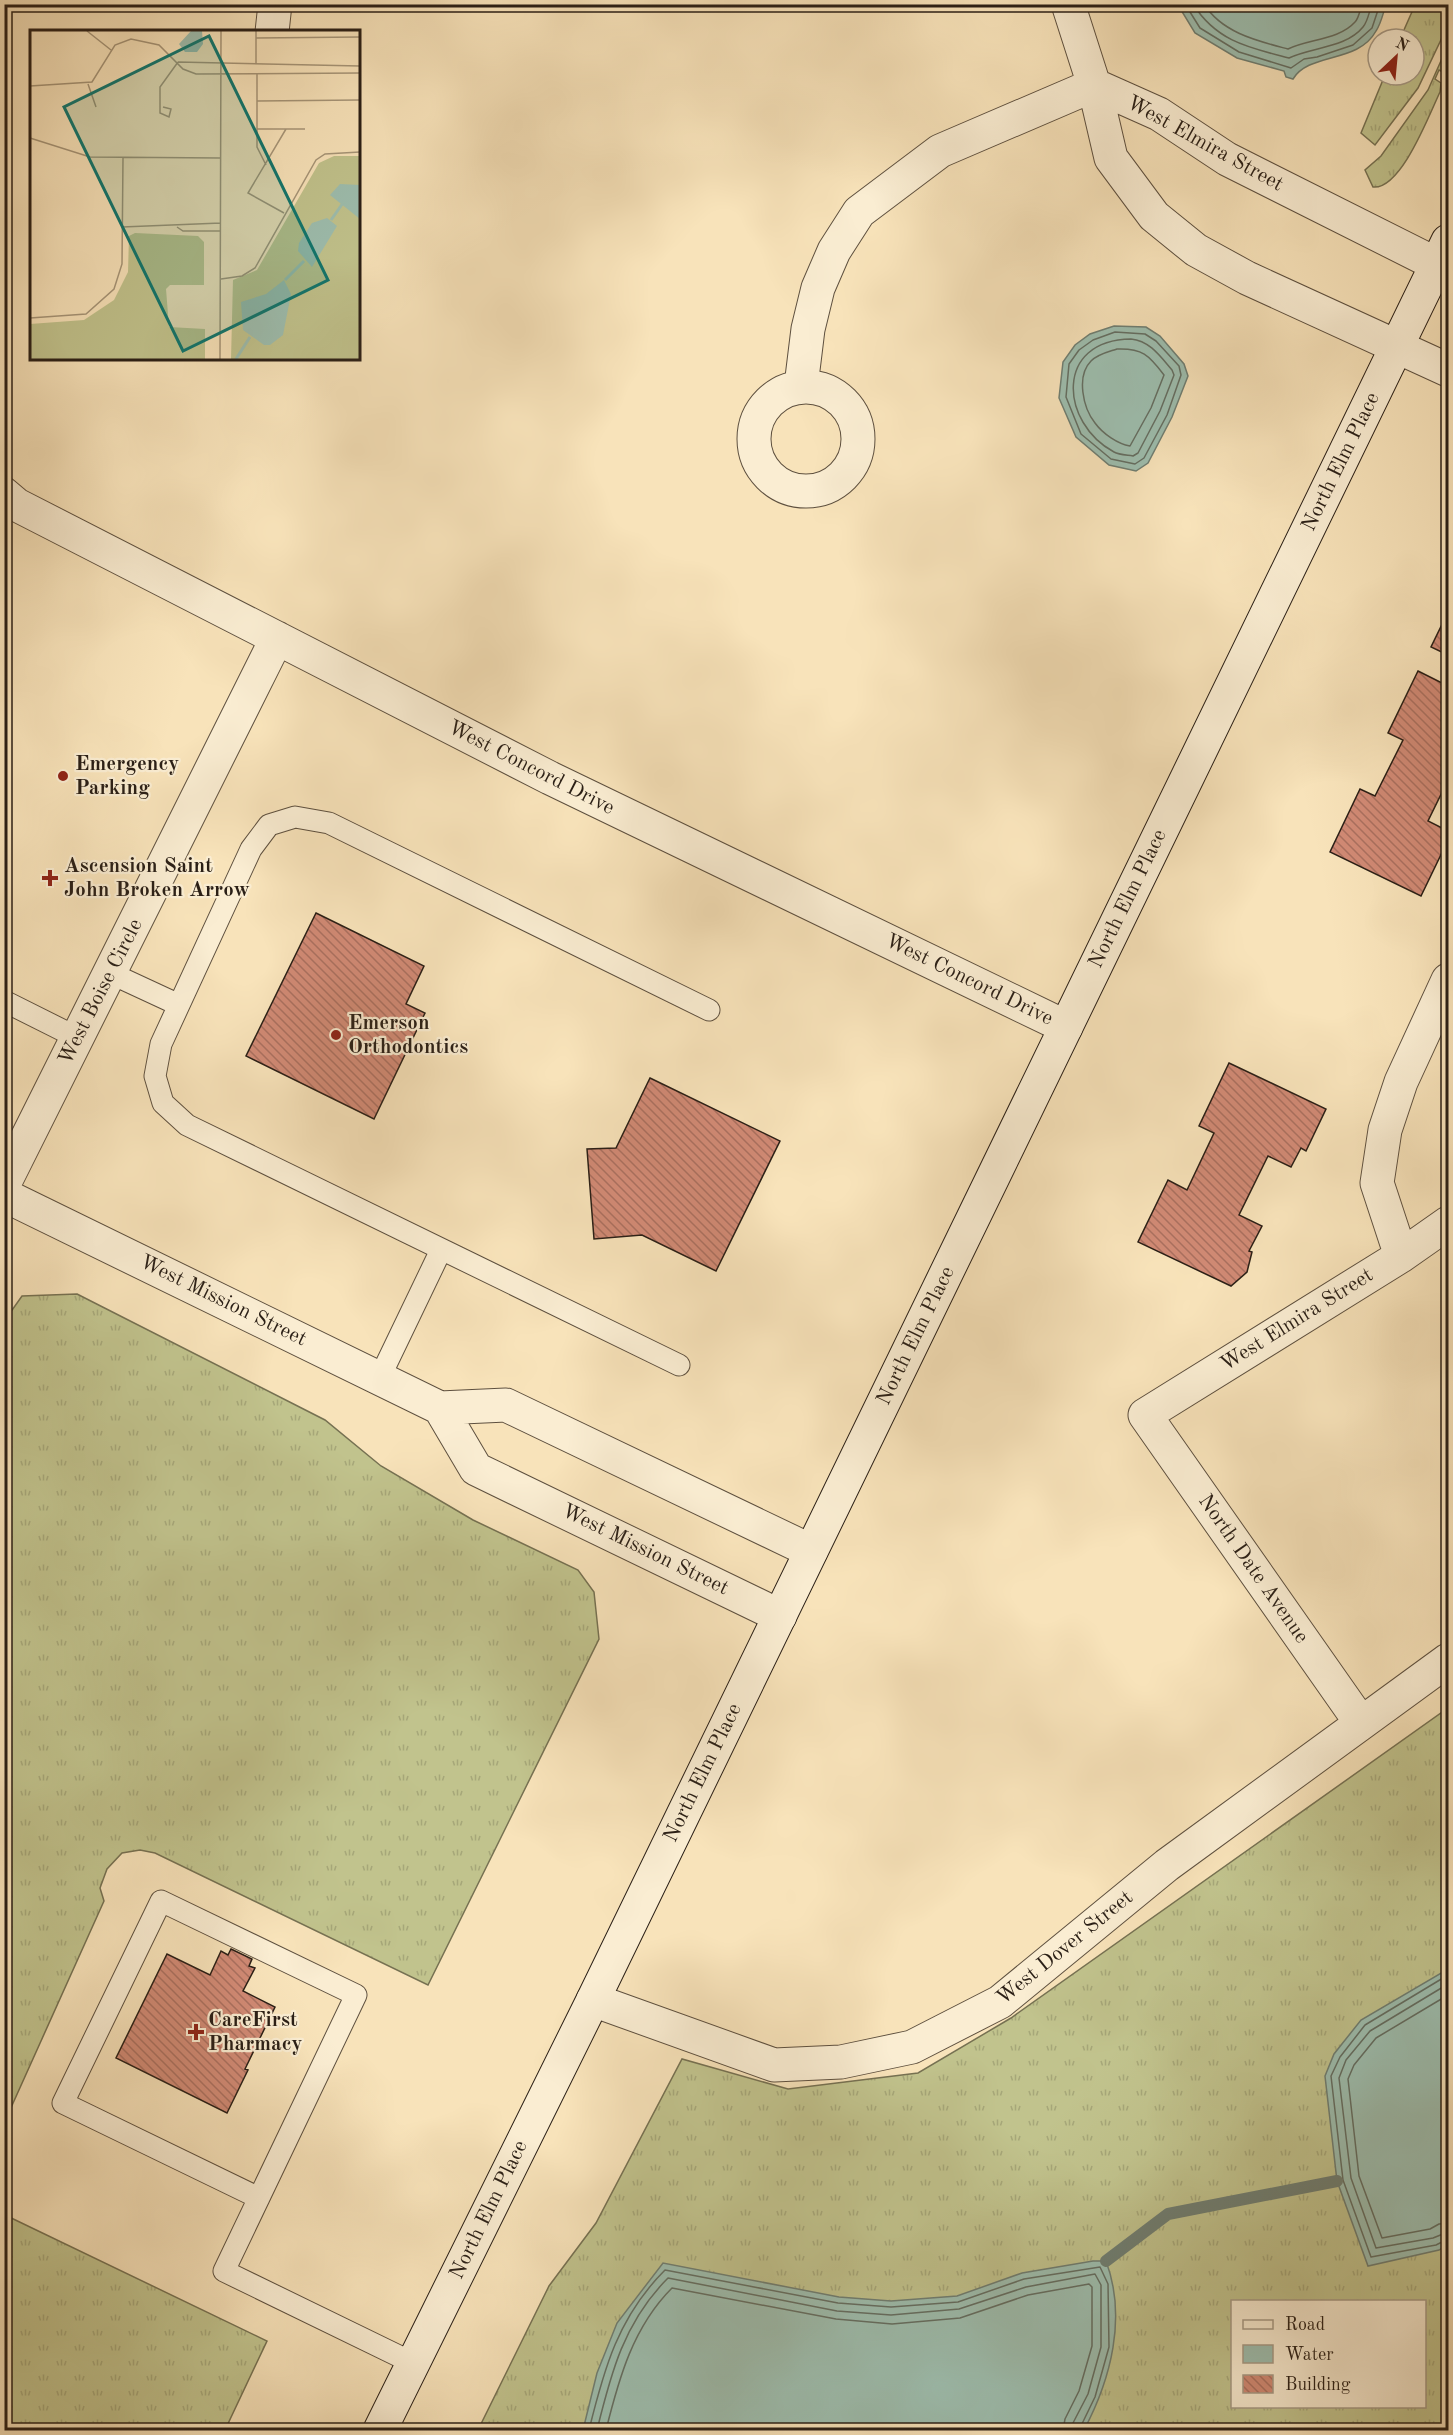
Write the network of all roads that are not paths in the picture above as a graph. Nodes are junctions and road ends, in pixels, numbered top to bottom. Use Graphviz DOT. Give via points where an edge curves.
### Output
graph roads {
  1 [pos="275,4"];
  2 [pos="1068,4"];
  3 [pos="272,30"];
  4 [pos="1094,85"];
  5 [pos="1445,258"];
  6 [pos="1398,346"];
  7 [pos="1449,370"];
  8 [pos="801,387"];
  9 [pos="4,494"];
  10 [pos="277,638"];
  11 [pos="110,973"];
  12 [pos="1449,980"];
  13 [pos="4,1001"];
  14 [pos="179,1005"];
  15 [pos="709,1010"];
  16 [pos="1066,1027"];
  17 [pos="78,1038"];
  18 [pos="4,1184"];
  19 [pos="4,1195"];
  20 [pos="1449,1223"];
  21 [pos="441,1250"];
  22 [pos="1401,1256"];
  23 [pos="679,1365"];
  24 [pos="380,1377"];
  25 [pos="440,1408"];
  26 [pos="1144,1415"];
  27 [pos="811,1551"];
  28 [pos="780,1616"];
  29 [pos="1449,1660"];
  30 [pos="1361,1723"];
  31 [pos="593,2000"];
  32 [pos="259,2198"];
  33 [pos="412,2363"];
  34 [pos="380,2430"];
  1 -- 3 [label="street"];
  2 -- 4 [label="street"];
  4 -- 5 [label="street, West Elmira Street" via="1159,114 1227,159"];
  4 -- 6 [label="street, West Elmira Street" via="1111,158 1154,216 1196,250 1247,278"];
  4 -- 8 [label="street" via="940,151 859,212 834,251 818,288"];
  5 -- 6 [label="street, North Elm Place"];
  6 -- 7 [label="street, West Elmira Street"];
  6 -- 16 [label="street, North Elm Place"];
  9 -- 10 [label="street, West Concord Drive" via="17,505"];
  10 -- 11 [label="street, West Boise Circle"];
  10 -- 16 [label="street, West Concord Drive" via="550,778"];
  11 -- 14 [label="lane"];
  11 -- 17 [label="street, West Boise Circle"];
  12 -- 22 [label="street" via="1401,1083 1385,1130 1377,1183"];
  13 -- 17 [label="lane"];
  14 -- 15 [label="lane" via="251,849 268,825 295,817 329,823"];
  14 -- 21 [label="lane" via="161,1044 155,1076 163,1103 187,1125"];
  16 -- 27 [label="street, North Elm Place"];
  17 -- 18 [label="street, West Boise Circle"];
  19 -- 24 [label="street, West Mission Street"];
  20 -- 22 [label="street, West Elmira Street"];
  21 -- 23 [label="lane"];
  21 -- 24 [label="lane"];
  22 -- 26 [label="street, West Elmira Street"];
  24 -- 25 [label="street, West Mission Street"];
  25 -- 27 [label="street, West Mission Street" via="506,1405"];
  25 -- 28 [label="street, West Mission Street" via="476,1469"];
  26 -- 30 [label="street, North Date Avenue"];
  27 -- 28 [label="street, North Elm Place"];
  28 -- 31 [label="street, North Elm Place"];
  29 -- 30 [label="street, West Dover Street"];
  30 -- 31 [label="street, West Dover Street" via="1167,1865 1000,2002 912,2047 841,2062 774,2065"];
  31 -- 33 [label="street, North Elm Place"];
  32 -- 32 [label="lane" via="356,1995 161,1901 63,2103"];
  32 -- 33 [label="lane" via="225,2271"];
  33 -- 34 [label="street, North Elm Place"];
}
